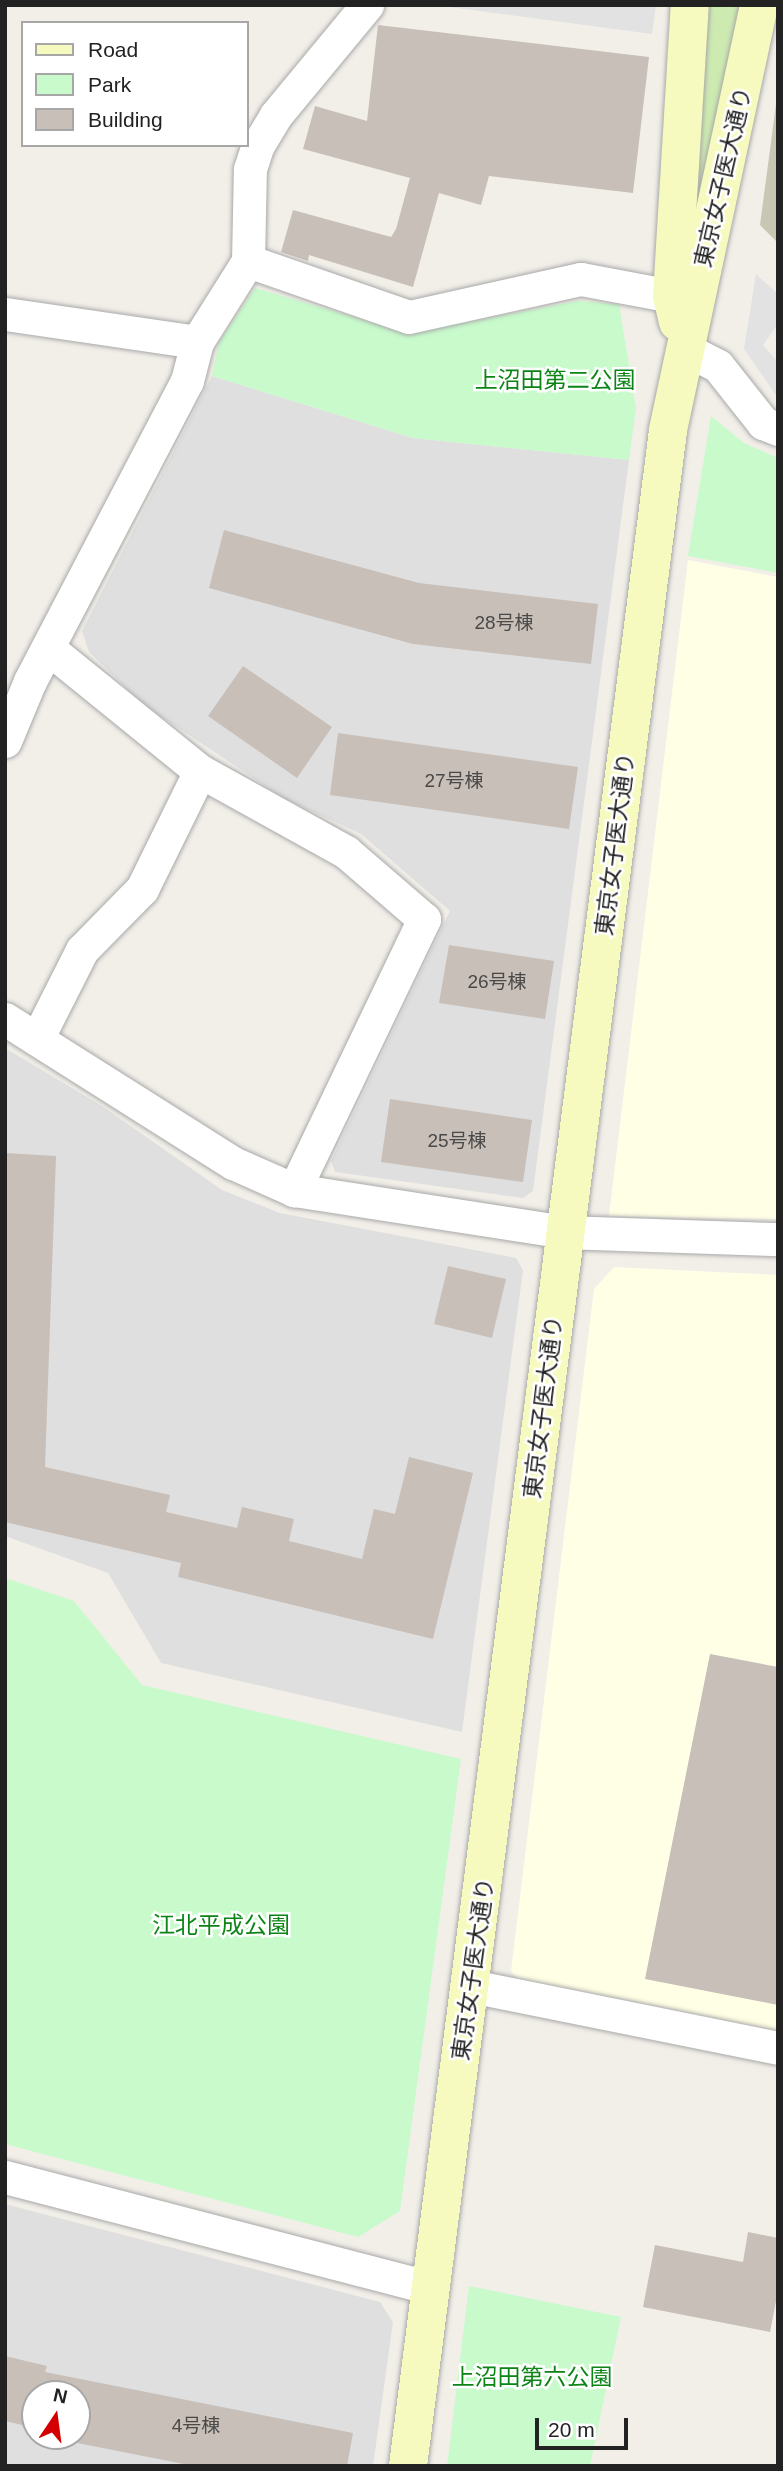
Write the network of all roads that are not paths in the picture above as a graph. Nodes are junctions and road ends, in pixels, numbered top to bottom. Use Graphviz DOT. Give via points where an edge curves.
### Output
graph roads {
  1 [pos="367,5"];
  2 [pos="690,5"];
  3 [pos="760,5"];
  4 [pos="248,261"];
  5 [pos="672,296"];
  6 [pos="5,314"];
  7 [pos="197,342"];
  8 [pos="683,348"];
  9 [pos="778,429"];
  10 [pos="48,648"];
  11 [pos="5,741"];
  12 [pos="200,771"];
  13 [pos="5,1019"];
  14 [pos="37,1039"];
  15 [pos="294,1190"];
  16 [pos="564,1232"];
  17 [pos="778,1240"];
  18 [pos="471,1986"];
  19 [pos="778,2048"];
  20 [pos="5,2177"];
  21 [pos="431,2288"];
  22 [pos="408,2466"];
  1 -- 4 [label="street" via="276,115 258,145 250,169"];
  2 -- 5 [label="street, 東京女子医大通り"];
  3 -- 8 [label="street, 東京女子医大通り"];
  4 -- 5 [label="street" via="409,317 581,279"];
  4 -- 7 [label="street"];
  5 -- 8 [label="street, 東京女子医大通り"];
  6 -- 7 [label="street"];
  7 -- 10 [label="street" via="187,381"];
  8 -- 9 [label="street" via="718,366 763,423"];
  8 -- 16 [label="street, 東京女子医大通り" via="667,430"];
  10 -- 11 [label="street"];
  10 -- 12 [label="street"];
  12 -- 14 [label="street" via="142,889 82,950"];
  12 -- 15 [label="street" via="346,852 424,919"];
  13 -- 14 [label="street"];
  14 -- 15 [label="street" via="233,1164"];
  15 -- 16 [label="street"];
  16 -- 17 [label="street"];
  16 -- 18 [label="street, 東京女子医大通り"];
  18 -- 19 [label="street"];
  18 -- 21 [label="street, 東京女子医大通り"];
  20 -- 21 [label="street"];
  21 -- 22 [label="street, 東京女子医大通り"];
}
